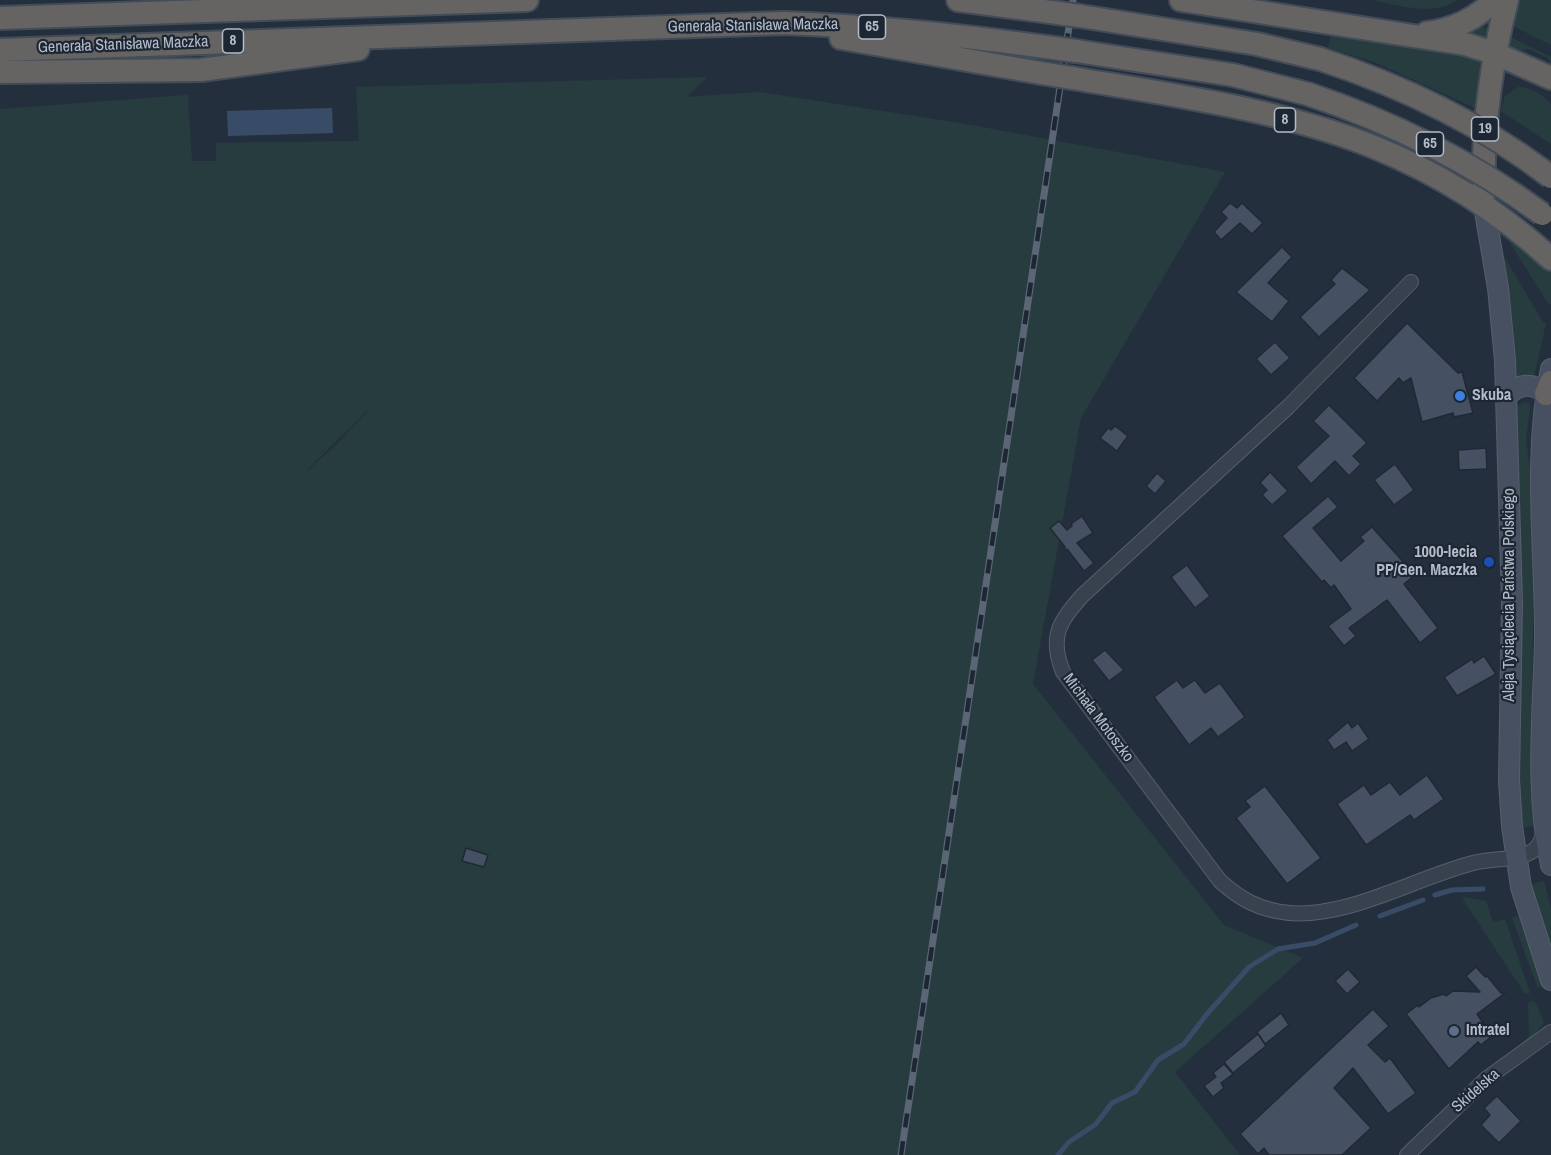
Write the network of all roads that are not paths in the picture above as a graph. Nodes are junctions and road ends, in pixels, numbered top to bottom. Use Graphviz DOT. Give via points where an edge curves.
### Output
graph roads {
  1 [pos="382,0"];
  2 [pos="527,0"];
  3 [pos="958,0"];
  4 [pos="1181,0"];
  5 [pos="1494,0"];
  6 [pos="1507,0"];
  7 [pos="435,3"];
  8 [pos="0,18"];
  9 [pos="696,26"];
  10 [pos="466,33"];
  11 [pos="1417,35"];
  12 [pos="0,50"];
  13 [pos="1494,53"];
  14 [pos="0,72"];
  15 [pos="1551,78"];
  16 [pos="1551,177"];
  17 [pos="1484,206"];
  18 [pos="1546,218"];
  19 [pos="1551,259"];
  20 [pos="1411,282"];
  21 [pos="1551,369"];
  22 [pos="1548,388"];
  23 [pos="1506,397"];
  24 [pos="1545,827"];
  25 [pos="1515,857"];
  26 [pos="1551,865"];
  27 [pos="1551,980"];
  28 [pos="1551,1032"];
  29 [pos="1407,1155"];
  1 -- 7 [label="highway"];
  2 -- 7 [label="highway, Generała Stanisława Maczka / 8"];
  3 -- 16 [label="highway, 65, bridge" via="1247,42 1320,59 1417,96"];
  4 -- 11 [label="highway"];
  5 -- 11 [label="highway" via="1476,16 1445,31"];
  6 -- 13 [label="highway, 19"];
  7 -- 8 [label="highway, Generała Stanisława Maczka / 8"];
  9 -- 10 [label="highway, Generała Stanisława Maczka / 8"];
  9 -- 17 [label="highway, 8, bridge" via="768,35 834,37 1161,93 1304,124 1374,147"];
  9 -- 18 [label="highway, Generała Stanisława Maczka / 65, bridge" via="856,25 1046,46 1233,75 1361,112 1437,147 1508,189"];
  10 -- 12 [label="highway, Generała Stanisława Maczka / 8"];
  10 -- 14 [label="highway" via="201,70"];
  11 -- 13 [label="highway"];
  13 -- 15 [label="highway"];
  13 -- 17 [label="highway, 19" via="1486,110"];
  17 -- 19 [label="highway, 8"];
  17 -- 23 [label="main road, Aleja Tysiąclecia Państwa Polskiego" via="1502,321"];
  20 -- 25 [label="street, Michała Motoszko" via="1288,407 1083,595 1065,616 1055,645 1063,672 1220,881 1250,904 1289,913 1330,909 1471,863"];
  21 -- 22 [label="main road, Aleja Tysiąclecia Państwa Polskiego"];
  22 -- 23 [label="main road" via="1525,385"];
  22 -- 24 [label="main road, Aleja Tysiąclecia Państwa Polskiego" via="1541,440 1545,641 1541,785"];
  23 -- 25 [label="main road, Aleja Tysiąclecia Państwa Polskiego" via="1513,636 1509,780"];
  24 -- 25 [label="street, Michała Motoszko" via="1541,842 1533,851"];
  24 -- 26 [label="main road, Aleja Tysiąclecia Państwa Polskiego"];
  25 -- 27 [label="main road, Aleja Tysiąclecia Państwa Polskiego" via="1529,918"];
  28 -- 29 [label="street, Skidelska" via="1486,1078"];
}
